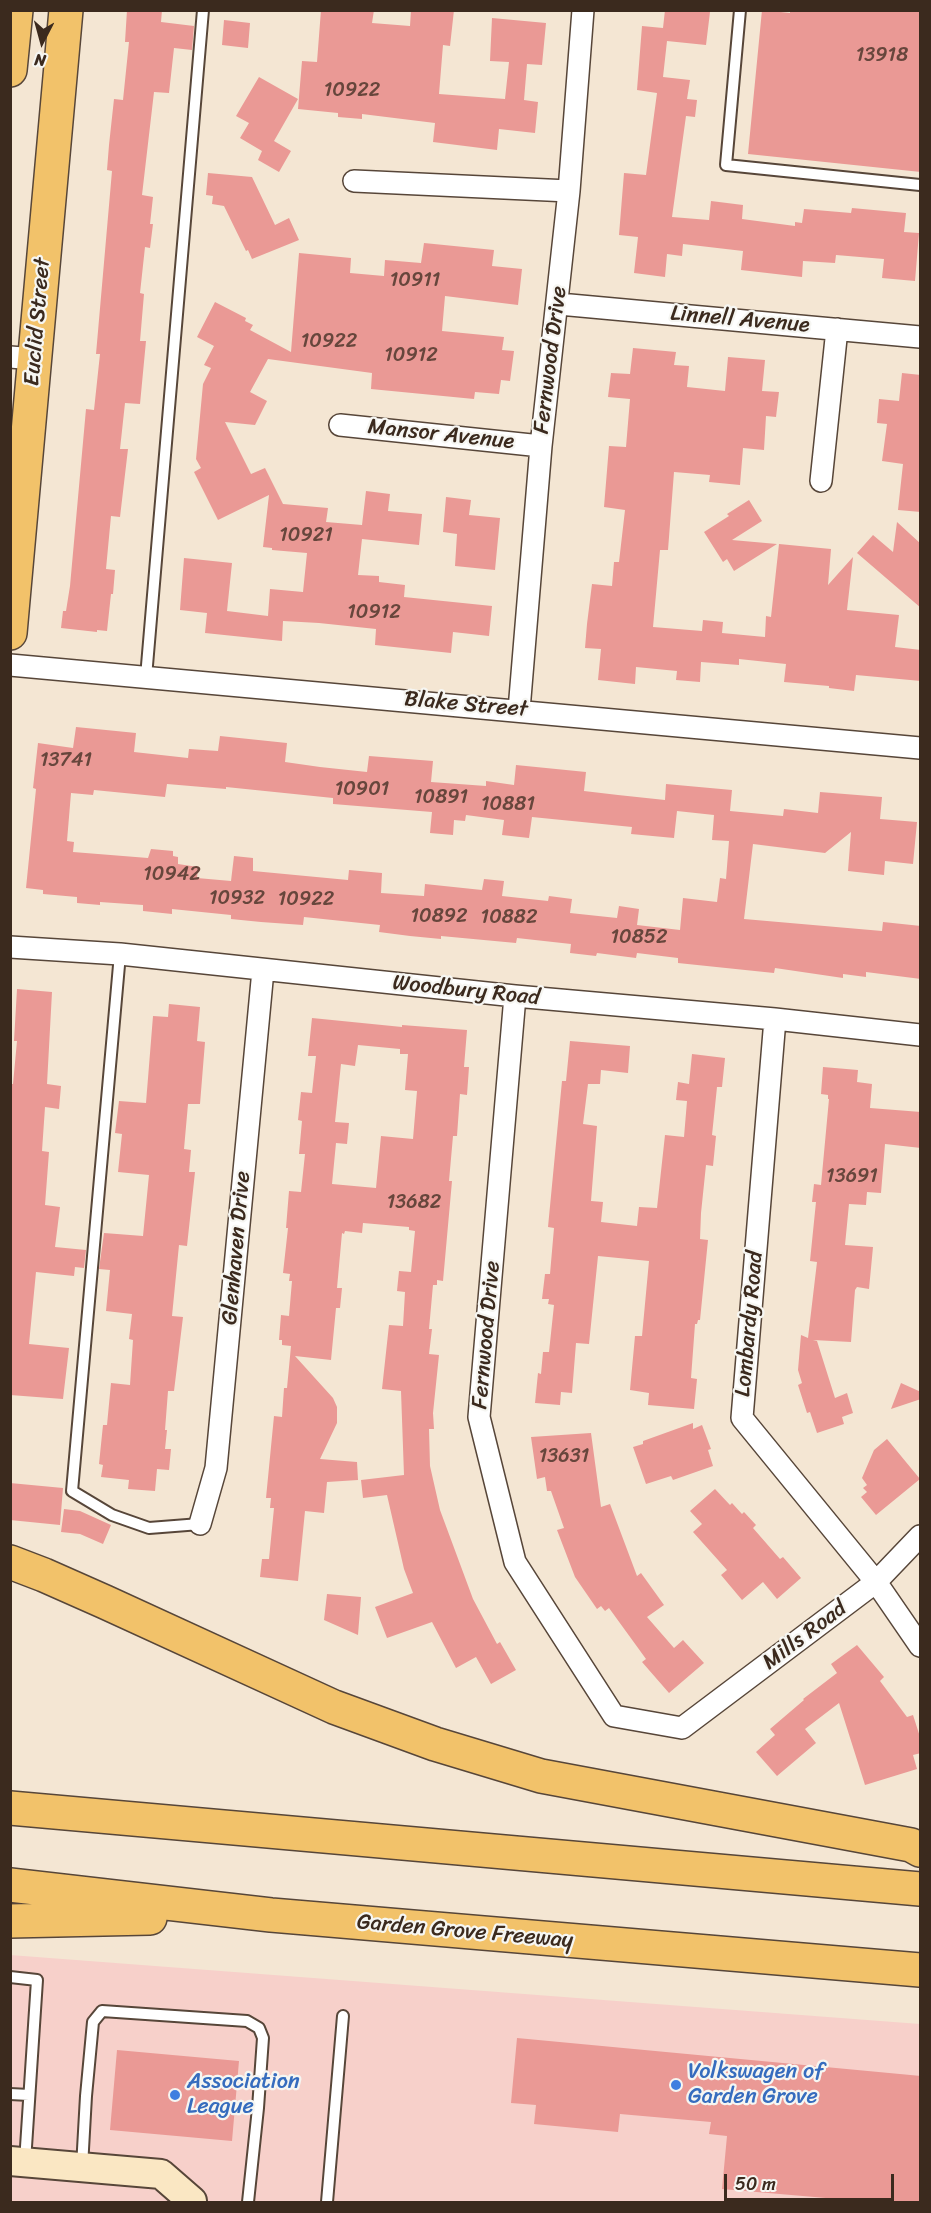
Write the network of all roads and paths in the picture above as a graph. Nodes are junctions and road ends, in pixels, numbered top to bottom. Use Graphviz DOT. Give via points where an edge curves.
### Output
graph roads {
  1 [pos="16,10"];
  2 [pos="66,10"];
  3 [pos="203,10"];
  4 [pos="583,10"];
  5 [pos="740,10"];
  6 [pos="10,70"];
  7 [pos="354,181"];
  8 [pos="921,185"];
  9 [pos="569,191"];
  10 [pos="558,304"];
  11 [pos="837,329"];
  12 [pos="921,337"];
  13 [pos="23,358"];
  14 [pos="340,425"];
  15 [pos="541,446"];
  16 [pos="821,481"];
  17 [pos="10,633"];
  18 [pos="10,665"];
  19 [pos="146,677"];
  20 [pos="519,710"];
  21 [pos="921,748"];
  22 [pos="10,947"];
  23 [pos="120,954"];
  24 [pos="263,970"];
  25 [pos="515,996"];
  26 [pos="775,1019"];
  27 [pos="921,1035"];
  28 [pos="200,1524"];
  29 [pos="921,1536"];
  30 [pos="10,1562"];
  31 [pos="876,1582"];
  32 [pos="921,1646"];
  33 [pos="682,1728"];
  34 [pos="10,1808"];
  35 [pos="921,1850"];
  36 [pos="10,1885"];
  37 [pos="921,1888"];
  38 [pos="271,1915"];
  39 [pos="10,1921"];
  40 [pos="921,1970"];
  41 [pos="10,1977"];
  42 [pos="342,2016"];
  43 [pos="10,2094"];
  44 [pos="29,2095"];
  45 [pos="18,2162"];
  46 [pos="82,2168"];
  47 [pos="196,2202"];
  48 [pos="248,2202"];
  49 [pos="327,2202"];
  1 -- 6 [label="main road"];
  2 -- 13 [label="main road, Euclid Street"];
  3 -- 19 [label="lane"];
  4 -- 9 [label="street, Fernwood Drive"];
  5 -- 8 [label="lane" via="726,165"];
  7 -- 9 [label="street"];
  9 -- 10 [label="street, Fernwood Drive"];
  10 -- 11 [label="street, Linnell Avenue"];
  10 -- 15 [label="street, Fernwood Drive"];
  11 -- 12 [label="street, Linnell Avenue"];
  11 -- 16 [label="street"];
  13 -- 17 [label="main road, Euclid Street"];
  14 -- 15 [label="street, Mansor Avenue"];
  15 -- 20 [label="street, Fernwood Drive"];
  18 -- 19 [label="street, Blake Street"];
  19 -- 20 [label="street, Blake Street"];
  20 -- 21 [label="street, Blake Street"];
  22 -- 23 [label="street, Woodbury Road"];
  23 -- 24 [label="street, Woodbury Road"];
  23 -- 28 [label="lane" via="72,1491 112,1515 149,1528"];
  24 -- 25 [label="street, Woodbury Road"];
  24 -- 28 [label="street, Glenhaven Drive" via="216,1468"];
  25 -- 26 [label="street, Woodbury Road"];
  25 -- 33 [label="street, Fernwood Drive" via="479,1417 515,1562 615,1716"];
  26 -- 27 [label="street, Woodbury Road"];
  26 -- 31 [label="street, Lombardy Road" via="742,1418"];
  29 -- 31 [label="street, Mills Road"];
  30 -- 35 [label="main road" via="334,1707 435,1744 541,1776"];
  31 -- 32 [label="street, Lombardy Road"];
  31 -- 33 [label="street, Mills Road"];
  34 -- 37 [label="main road"];
  36 -- 38 [label="main road, Garden Grove Freeway"];
  38 -- 39 [label="main road"];
  38 -- 40 [label="main road, Garden Grove Freeway"];
  41 -- 44 [label="lane" via="37,1980"];
  42 -- 49 [label="lane"];
  43 -- 44 [label="lane"];
  44 -- 45 [label="lane"];
  45 -- 46 [label="main road"];
  46 -- 47 [label="main road" via="162,2174"];
  46 -- 48 [label="lane" via="93,2022 102,2011 247,2021 259,2028 263,2038"];
}
